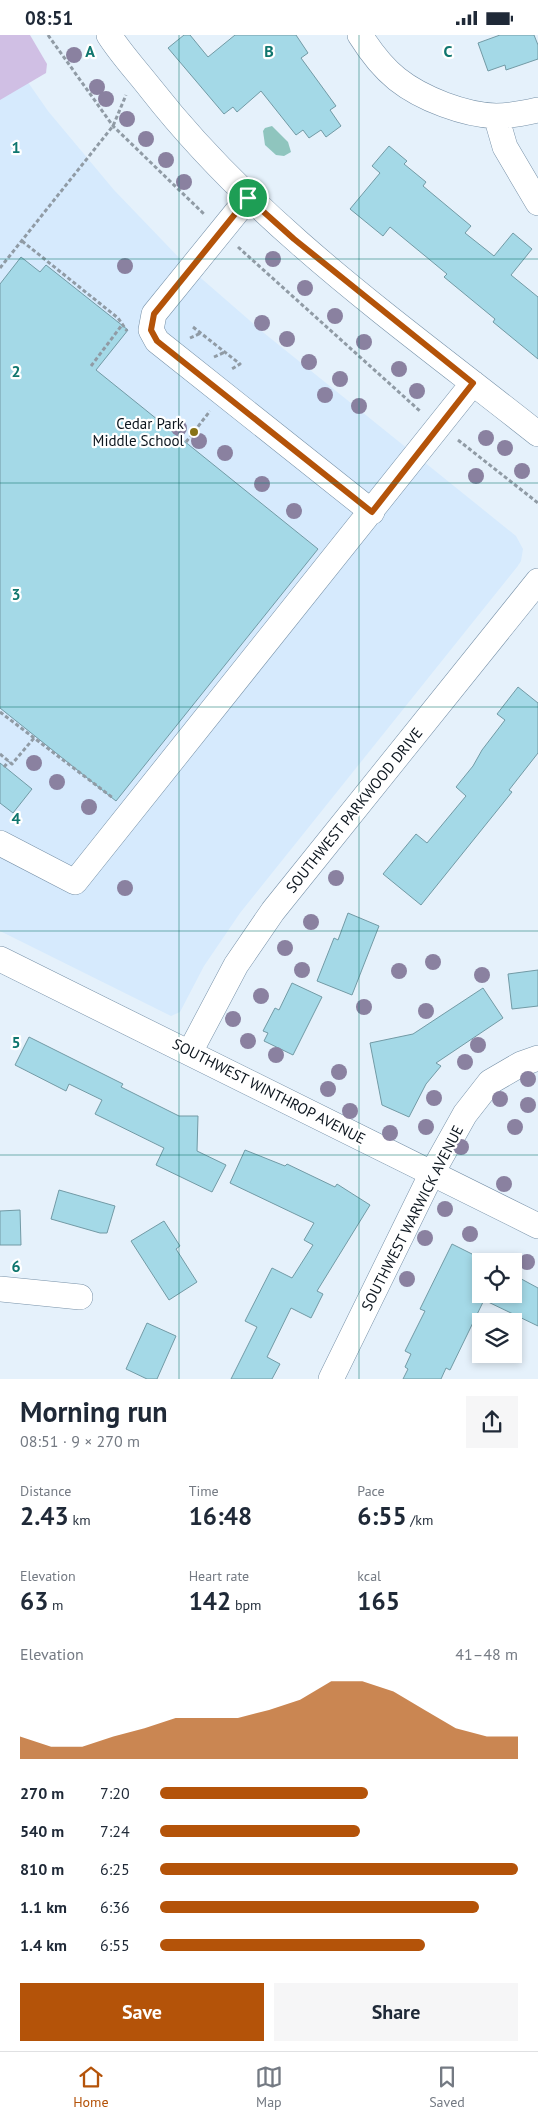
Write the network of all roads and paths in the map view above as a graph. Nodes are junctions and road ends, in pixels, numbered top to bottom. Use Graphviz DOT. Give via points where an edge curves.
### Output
graph roads {
  1 [pos="48,35"];
  2 [pos="109,35"];
  3 [pos="360,35"];
  4 [pos="129,87"];
  5 [pos="538,110"];
  6 [pos="496,116"];
  7 [pos="113,126"];
  8 [pos="248,198"];
  9 [pos="538,203"];
  10 [pos="222,231"];
  11 [pos="22,241"];
  12 [pos="0,268"];
  13 [pos="122,325"];
  14 [pos="193,327"];
  15 [pos="132,339"];
  16 [pos="240,364"];
  17 [pos="91,366"];
  18 [pos="473,383"];
  19 [pos="224,393"];
  20 [pos="440,426"];
  21 [pos="538,434"];
  22 [pos="186,443"];
  23 [pos="538,503"];
  24 [pos="372,512"];
  25 [pos="538,581"];
  26 [pos="0,712"];
  27 [pos="34,738"];
  28 [pos="0,754"];
  29 [pos="9,761"];
  30 [pos="4,767"];
  31 [pos="131,812"];
  32 [pos="0,843"];
  33 [pos="0,959"];
  34 [pos="190,1052"];
  35 [pos="538,1058"];
  36 [pos="432,1173"];
  37 [pos="538,1226"];
  38 [pos="0,1289"];
  39 [pos="80,1297"];
  40 [pos="331,1379"];
  1 -- 7 [label="path"];
  2 -- 8 [label="street" via="174,118"];
  3 -- 6 [label="street" via="397,79 428,98 460,110"];
  4 -- 7 [label="path"];
  5 -- 6 [label="street"];
  6 -- 9 [label="street" via="504,147"];
  7 -- 10 [label="path"];
  7 -- 11 [label="path"];
  8 -- 10 [label="street"];
  8 -- 18 [label="street"];
  10 -- 19 [label="street" via="154,314 151,330 157,341"];
  10 -- 20 [label="path"];
  11 -- 12 [label="path"];
  11 -- 13 [label="path" via="118,318"];
  13 -- 15 [label="path"];
  13 -- 17 [label="path"];
  14 -- 16 [label="path"];
  18 -- 20 [label="street"];
  18 -- 21 [label="street"];
  19 -- 22 [label="path"];
  19 -- 24 [label="street"];
  20 -- 23 [label="path"];
  20 -- 24 [label="street"];
  24 -- 31 [label="street"];
  25 -- 34 [label="street, SOUTHWEST PARKWOOD DRIVE" via="273,911 236,965"];
  26 -- 27 [label="path"];
  27 -- 29 [label="path" via="12,764"];
  27 -- 31 [label="path"];
  28 -- 29 [label="path"];
  29 -- 30 [label="path"];
  31 -- 32 [label="street" via="75,882"];
  33 -- 34 [label="street, SOUTHWEST WINTHROP AVENUE"];
  34 -- 36 [label="street, SOUTHWEST WINTHROP AVENUE"];
  35 -- 36 [label="street, SOUTHWEST WARWICK AVENUE" via="490,1082 465,1115"];
  36 -- 37 [label="street, SOUTHWEST WINTHROP AVENUE"];
  36 -- 40 [label="street, SOUTHWEST WARWICK AVENUE"];
  38 -- 39 [label="street"];
}
